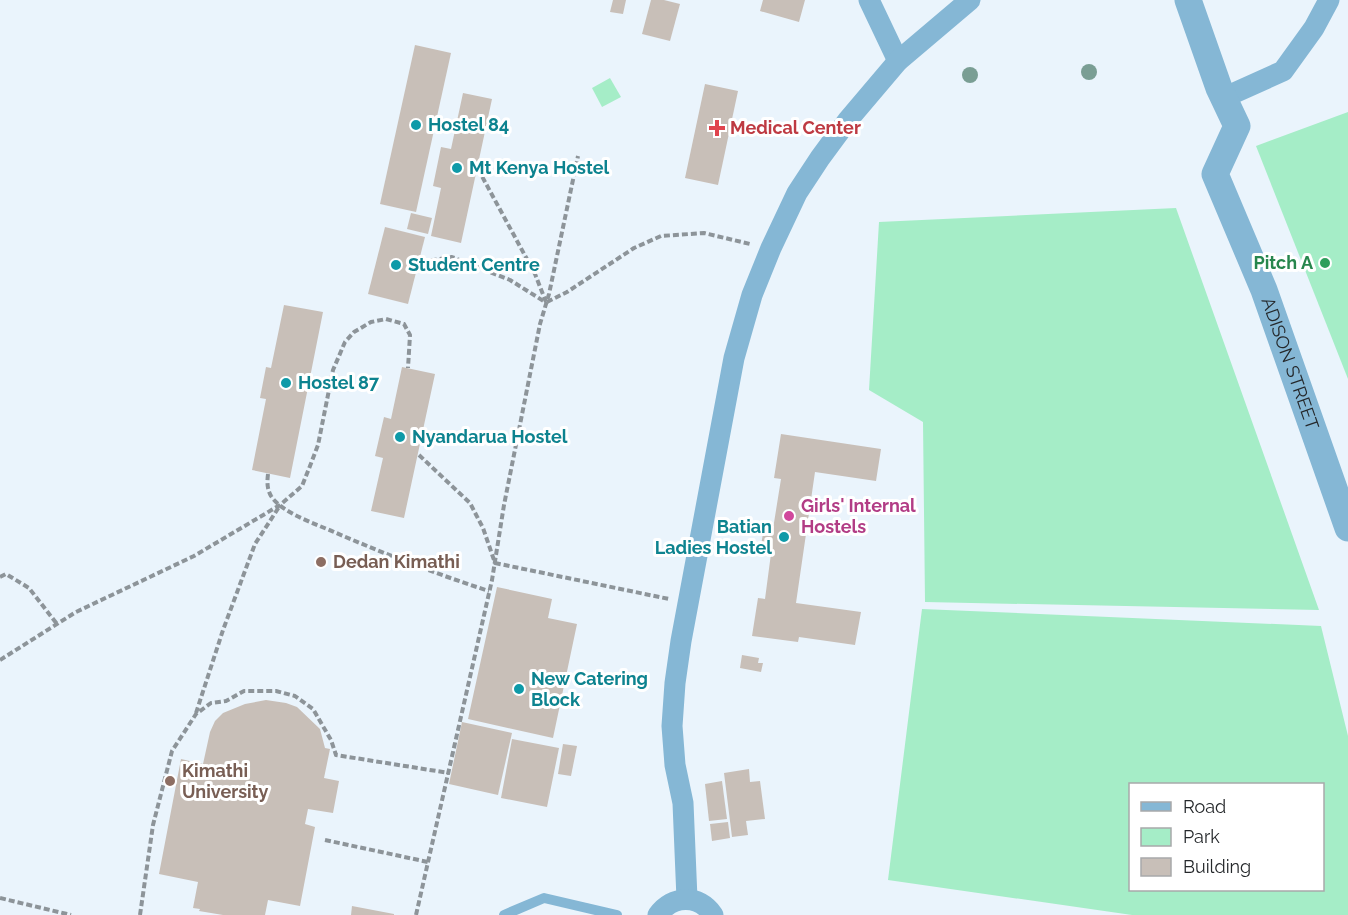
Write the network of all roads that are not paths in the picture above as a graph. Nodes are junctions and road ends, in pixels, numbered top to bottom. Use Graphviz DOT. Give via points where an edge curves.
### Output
graph roads {
  1 [pos="869,0"];
  2 [pos="970,0"];
  3 [pos="1188,0"];
  4 [pos="1329,0"];
  5 [pos="898,61"];
  6 [pos="1223,98"];
  7 [pos="1348,528"];
  8 [pos="687,899"];
  9 [pos="504,915"];
  10 [pos="617,915"];
  11 [pos="658,915"];
  12 [pos="713,915"];
  1 -- 5 [label="street"];
  2 -- 5 [label="street"];
  3 -- 6 [label="street, ADISON STREET"];
  4 -- 6 [label="street" via="1283,71"];
  5 -- 8 [label="street" via="820,158 797,193 752,295 734,358 675,683 672,726 683,803"];
  6 -- 7 [label="street, ADISON STREET" via="1237,126 1215,174 1264,290"];
  8 -- 11 [label="street" via="666,905"];
  8 -- 12 [label="street" via="705,905"];
  9 -- 10 [label="lane" via="543,898"];
}
